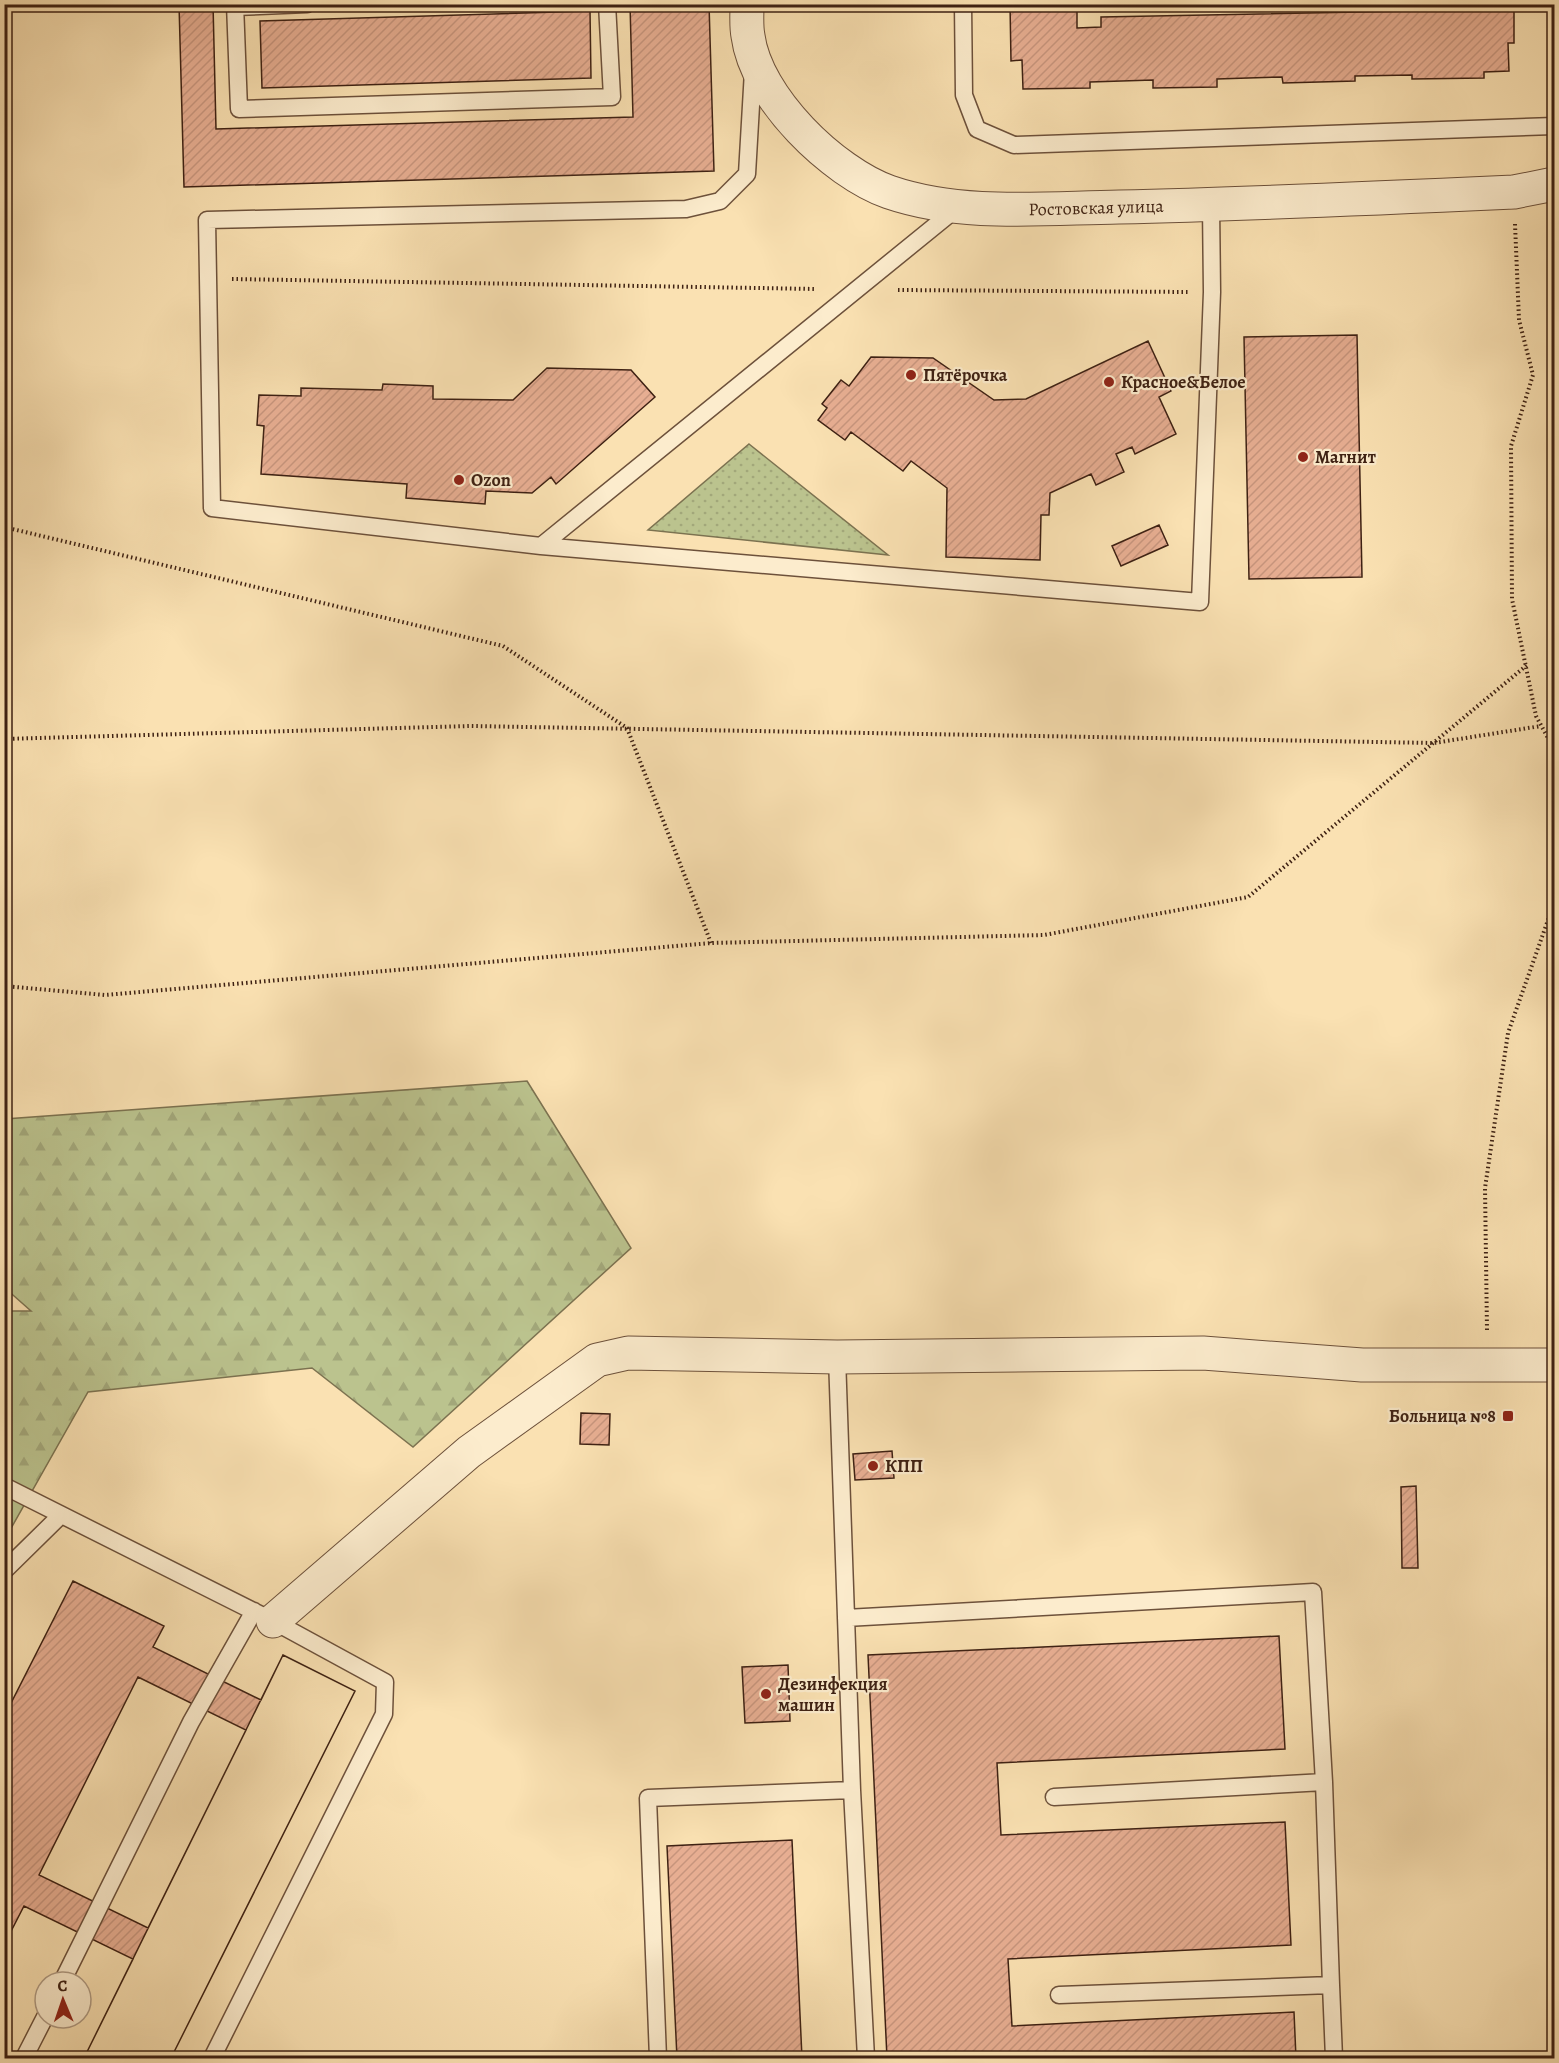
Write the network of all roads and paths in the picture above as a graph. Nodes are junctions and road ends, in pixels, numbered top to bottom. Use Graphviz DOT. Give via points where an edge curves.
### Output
graph roads {
  1 [pos="307,4"];
  2 [pos="607,4"];
  3 [pos="747,4"];
  4 [pos="963,4"];
  5 [pos="235,6"];
  6 [pos="754,56"];
  7 [pos="1554,126"];
  8 [pos="1554,184"];
  9 [pos="1514,192"];
  10 [pos="1211,205"];
  11 [pos="959,206"];
  12 [pos="208,278"];
  13 [pos="854,290"];
  14 [pos="1212,292"];
  15 [pos="4,527"];
  16 [pos="541,546"];
  17 [pos="1527,665"];
  18 [pos="1541,726"];
  19 [pos="627,728"];
  20 [pos="4,739"];
  21 [pos="1434,743"];
  22 [pos="1554,748"];
  23 [pos="1554,903"];
  24 [pos="711,943"];
  25 [pos="4,986"];
  26 [pos="837,1357"];
  27 [pos="1488,1364"];
  28 [pos="1554,1365"];
  29 [pos="4,1486"];
  30 [pos="61,1515"];
  31 [pos="4,1571"];
  32 [pos="263,1616"];
  33 [pos="846,1618"];
  34 [pos="1324,1782"];
  35 [pos="852,1790"];
  36 [pos="1054,1797"];
  37 [pos="68,1970"];
  38 [pos="1331,1984"];
  39 [pos="1059,1995"];
  40 [pos="38,2030"];
  41 [pos="24,2058"];
  42 [pos="212,2058"];
  43 [pos="658,2058"];
  44 [pos="866,2058"];
  45 [pos="1334,2058"];
  1 -- 5 [label="lane"];
  2 -- 5 [label="lane" via="612,97 239,109"];
  3 -- 6 [label="street, Ростовская улица" via="748,37"];
  4 -- 7 [label="lane" via="963,95 977,129 1014,145"];
  6 -- 11 [label="street, Ростовская улица" via="780,107 839,164 889,192"];
  6 -- 12 [label="lane" via="747,174 720,201 686,209 207,220"];
  8 -- 9 [label="street, Ростовская улица"];
  9 -- 10 [label="street, Ростовская улица"];
  9 -- 17 [label="path" via="1519,320 1533,375 1511,446 1512,599"];
  10 -- 11 [label="street, Ростовская улица" via="994,209"];
  10 -- 14 [label="lane"];
  11 -- 13 [label="lane"];
  12 -- 13 [label="path"];
  12 -- 16 [label="lane" via="212,508"];
  13 -- 14 [label="path"];
  13 -- 16 [label="lane"];
  14 -- 16 [label="lane" via="1200,602"];
  15 -- 19 [label="path" via="503,646"];
  17 -- 18 [label="path"];
  17 -- 21 [label="path"];
  18 -- 21 [label="path"];
  18 -- 22 [label="path"];
  19 -- 20 [label="path" via="471,726"];
  19 -- 21 [label="path"];
  19 -- 24 [label="path"];
  21 -- 24 [label="path" via="1248,897 1044,935"];
  23 -- 27 [label="path" via="1508,1033 1485,1188"];
  24 -- 25 [label="path" via="105,994"];
  26 -- 27 [label="street" via="1203,1353 1362,1365"];
  26 -- 32 [label="street" via="628,1353 597,1360 469,1452"];
  26 -- 33 [label="lane"];
  27 -- 28 [label="street"];
  29 -- 30 [label="lane"];
  30 -- 31 [label="lane"];
  30 -- 32 [label="lane"];
  32 -- 37 [label="lane" via="191,1722"];
  32 -- 42 [label="lane" via="385,1682 384,1714"];
  33 -- 34 [label="lane" via="1313,1592"];
  33 -- 35 [label="lane"];
  34 -- 36 [label="lane"];
  34 -- 38 [label="lane"];
  35 -- 43 [label="lane" via="648,1798"];
  35 -- 44 [label="lane"];
  38 -- 39 [label="lane"];
  38 -- 45 [label="lane"];
  40 -- 41 [label="lane"];
}
